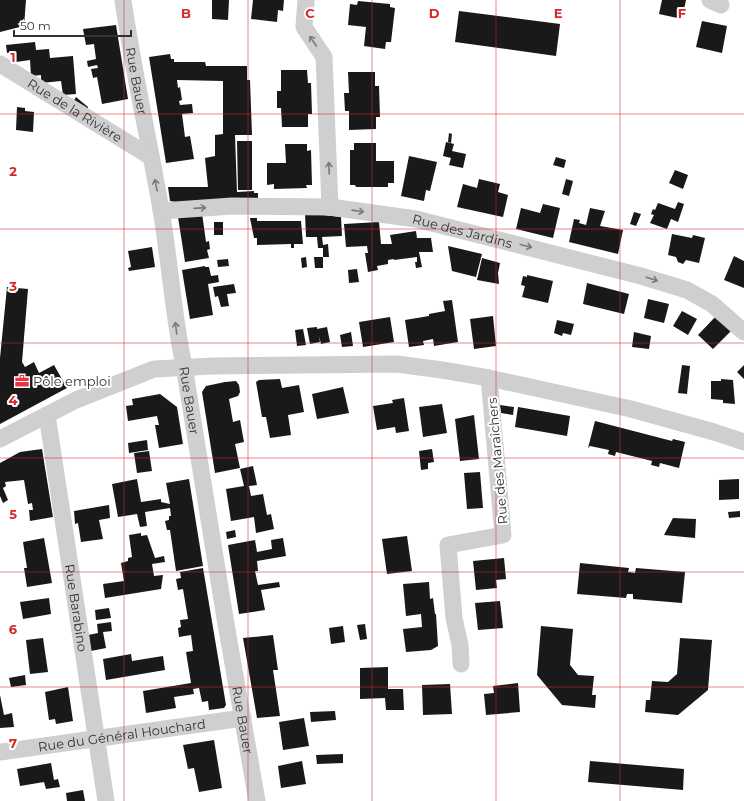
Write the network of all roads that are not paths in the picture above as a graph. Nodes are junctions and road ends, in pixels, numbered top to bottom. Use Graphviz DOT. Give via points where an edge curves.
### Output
graph roads {
  1 [pos="123,0"];
  2 [pos="306,0"];
  3 [pos="0,64"];
  4 [pos="151,156"];
  5 [pos="330,207"];
  6 [pos="161,211"];
  7 [pos="744,332"];
  8 [pos="184,366"];
  9 [pos="489,378"];
  10 [pos="47,414"];
  11 [pos="0,438"];
  12 [pos="744,442"];
  13 [pos="461,664"];
  14 [pos="243,718"];
  15 [pos="97,738"];
  16 [pos="0,752"];
  17 [pos="106,801"];
  18 [pos="257,801"];
  1 -- 4 [label="street, Rue Bauer"];
  5 -- 2 [label="street, one-way" via="324,58 304,27"];
  3 -- 4 [label="street, Rue de la Rivière"];
  6 -- 4 [label="street, Rue Bauer, one-way"];
  6 -- 5 [label="street, Rue des Jardins, one-way" via="232,206"];
  5 -- 7 [label="street, Rue des Jardins, one-way" via="416,219 641,276 687,290 712,304"];
  8 -- 6 [label="street, Rue Bauer, one-way"];
  8 -- 9 [label="street, Rue des Maraîchers" via="397,364"];
  8 -- 10 [label="street, Rue des Maraîchers" via="154,369"];
  8 -- 14 [label="street, Rue Bauer"];
  9 -- 12 [label="street, Rue des Maraîchers" via="631,409"];
  9 -- 13 [label="street, Rue des Maraîchers" via="503,535 448,545"];
  10 -- 11 [label="street, Rue des Maraîchers"];
  10 -- 15 [label="street, Rue Barabino"];
  14 -- 15 [label="street, Rue du Général Houchard"];
  14 -- 18 [label="street, Rue Bauer"];
  15 -- 16 [label="street, Rue du Général Houchard"];
  15 -- 17 [label="street, Rue Barabino"];
}
